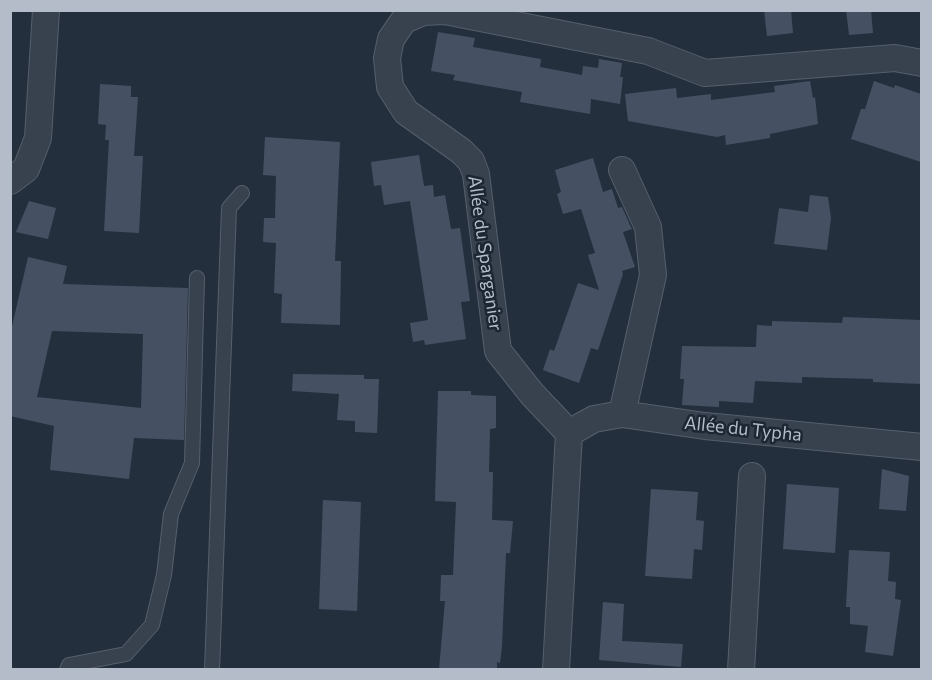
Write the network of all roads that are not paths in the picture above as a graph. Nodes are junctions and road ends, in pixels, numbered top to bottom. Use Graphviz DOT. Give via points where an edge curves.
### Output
graph roads {
  1 [pos="46,10"];
  2 [pos="921,63"];
  3 [pos="622,170"];
  4 [pos="10,182"];
  5 [pos="242,193"];
  6 [pos="197,278"];
  7 [pos="622,414"];
  8 [pos="569,433"];
  9 [pos="921,447"];
  10 [pos="752,477"];
  11 [pos="67,669"];
  12 [pos="212,669"];
  13 [pos="556,669"];
  14 [pos="741,669"];
  1 -- 4 [label="street" via="38,138 26,169"];
  2 -- 8 [label="street, Allée du Sparganier" via="895,58 705,73 648,51 445,11 423,12 404,20 391,39 387,58 390,87 406,112 471,161 476,174 498,351"];
  3 -- 7 [label="street" via="648,227 653,275"];
  5 -- 12 [label="lane" via="229,208"];
  6 -- 11 [label="lane" via="192,464 171,514 164,575 152,625 126,654 69,665"];
  7 -- 8 [label="street, Allée du Typha" via="594,419"];
  7 -- 9 [label="street, Allée du Typha"];
  8 -- 13 [label="street"];
  10 -- 14 [label="street"];
}
